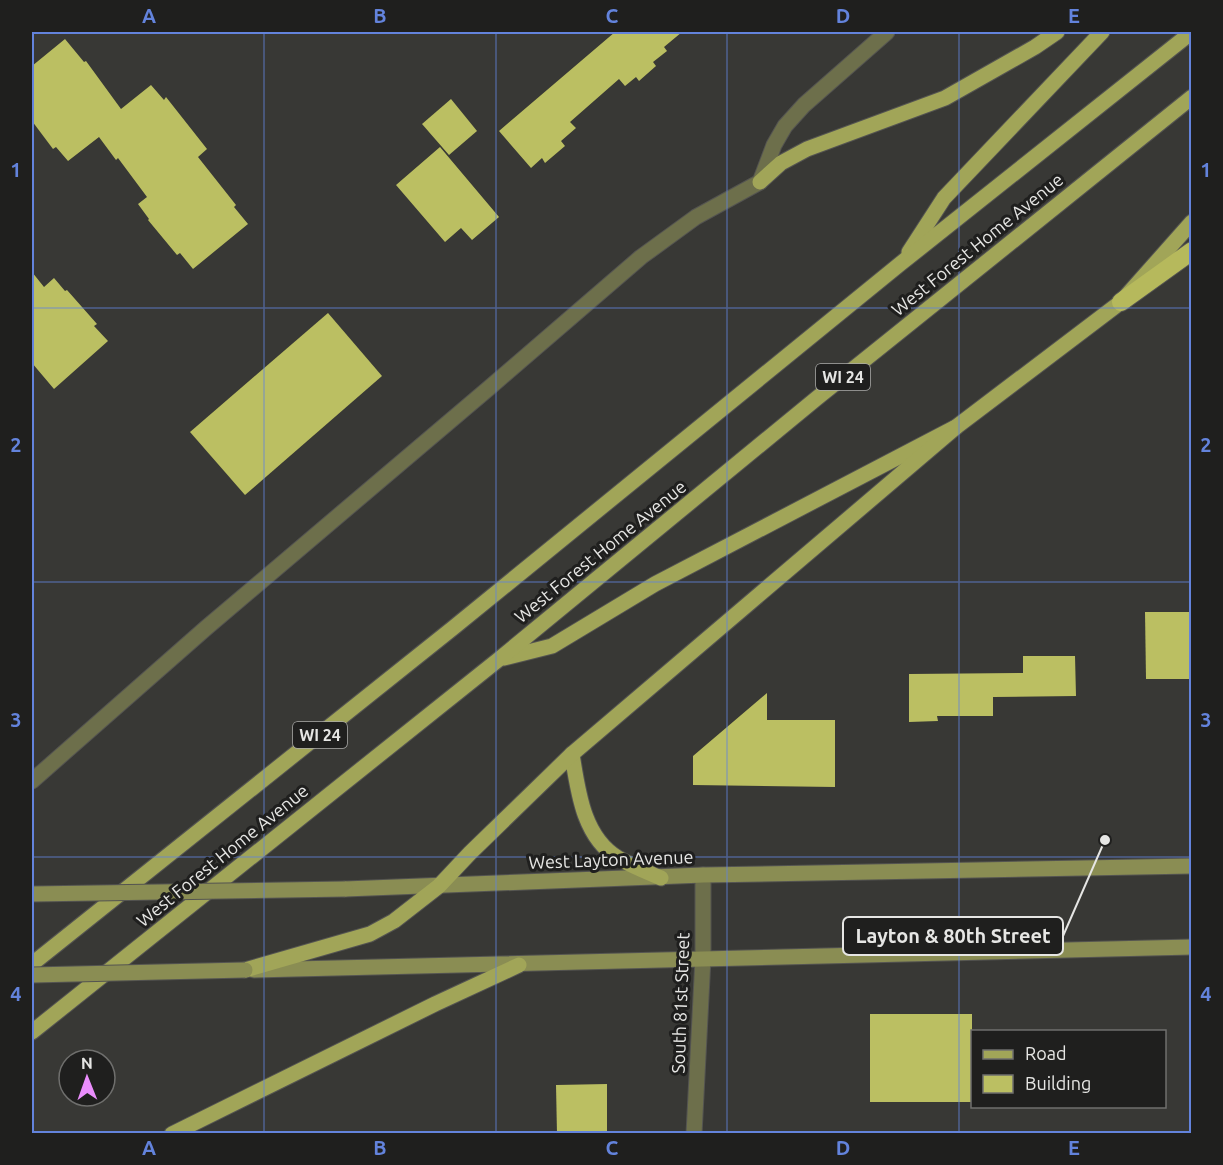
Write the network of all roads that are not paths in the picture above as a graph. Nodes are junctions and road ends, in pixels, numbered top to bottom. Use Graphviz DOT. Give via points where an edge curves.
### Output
graph roads {
  1 [pos="887,32"];
  2 [pos="1057,32"];
  3 [pos="1102,32"];
  4 [pos="1191,32"];
  5 [pos="1191,97"];
  6 [pos="760,182"];
  7 [pos="1191,222"];
  8 [pos="1191,251"];
  9 [pos="900,264"];
  10 [pos="1121,302"];
  11 [pos="956,427"];
  12 [pos="498,660"];
  13 [pos="572,754"];
  14 [pos="32,781"];
  15 [pos="1191,866"];
  16 [pos="703,875"];
  17 [pos="662,878"];
  18 [pos="439,886"];
  19 [pos="32,894"];
  20 [pos="1191,946"];
  21 [pos="703,958"];
  22 [pos="32,964"];
  23 [pos="519,965"];
  24 [pos="245,970"];
  25 [pos="32,975"];
  26 [pos="32,1032"];
  27 [pos="172,1134"];
  28 [pos="694,1134"];
  1 -- 6 [label="street" via="784,126"];
  2 -- 6 [label="main road" via="945,98 807,149 781,163"];
  3 -- 9 [label="main road" via="944,198"];
  4 -- 9 [label="main road, West Forest Home Avenue / WI 24"];
  5 -- 12 [label="main road, West Forest Home Avenue / WI 24"];
  6 -- 14 [label="street" via="696,217 640,257"];
  7 -- 10 [label="main road"];
  8 -- 10 [label="highway"];
  9 -- 22 [label="main road, West Forest Home Avenue / WI 24" via="562,541"];
  10 -- 11 [label="main road"];
  11 -- 12 [label="main road" via="655,584 552,646"];
  11 -- 13 [label="main road"];
  12 -- 26 [label="main road, West Forest Home Avenue / WI 24"];
  13 -- 17 [label="main road" via="579,798 602,846 618,858"];
  13 -- 18 [label="main road"];
  15 -- 16 [label="main road, West Layton Avenue"];
  16 -- 17 [label="main road, West Layton Avenue"];
  16 -- 21 [label="street, South 81st Street"];
  17 -- 18 [label="main road, West Layton Avenue"];
  18 -- 19 [label="main road, West Layton Avenue, bridge"];
  18 -- 24 [label="main road" via="394,921 370,934"];
  20 -- 21 [label="main road"];
  21 -- 23 [label="main road"];
  21 -- 28 [label="street, South 81st Street"];
  23 -- 24 [label="main road"];
  23 -- 27 [label="main road"];
  24 -- 25 [label="main road, bridge"];
}
